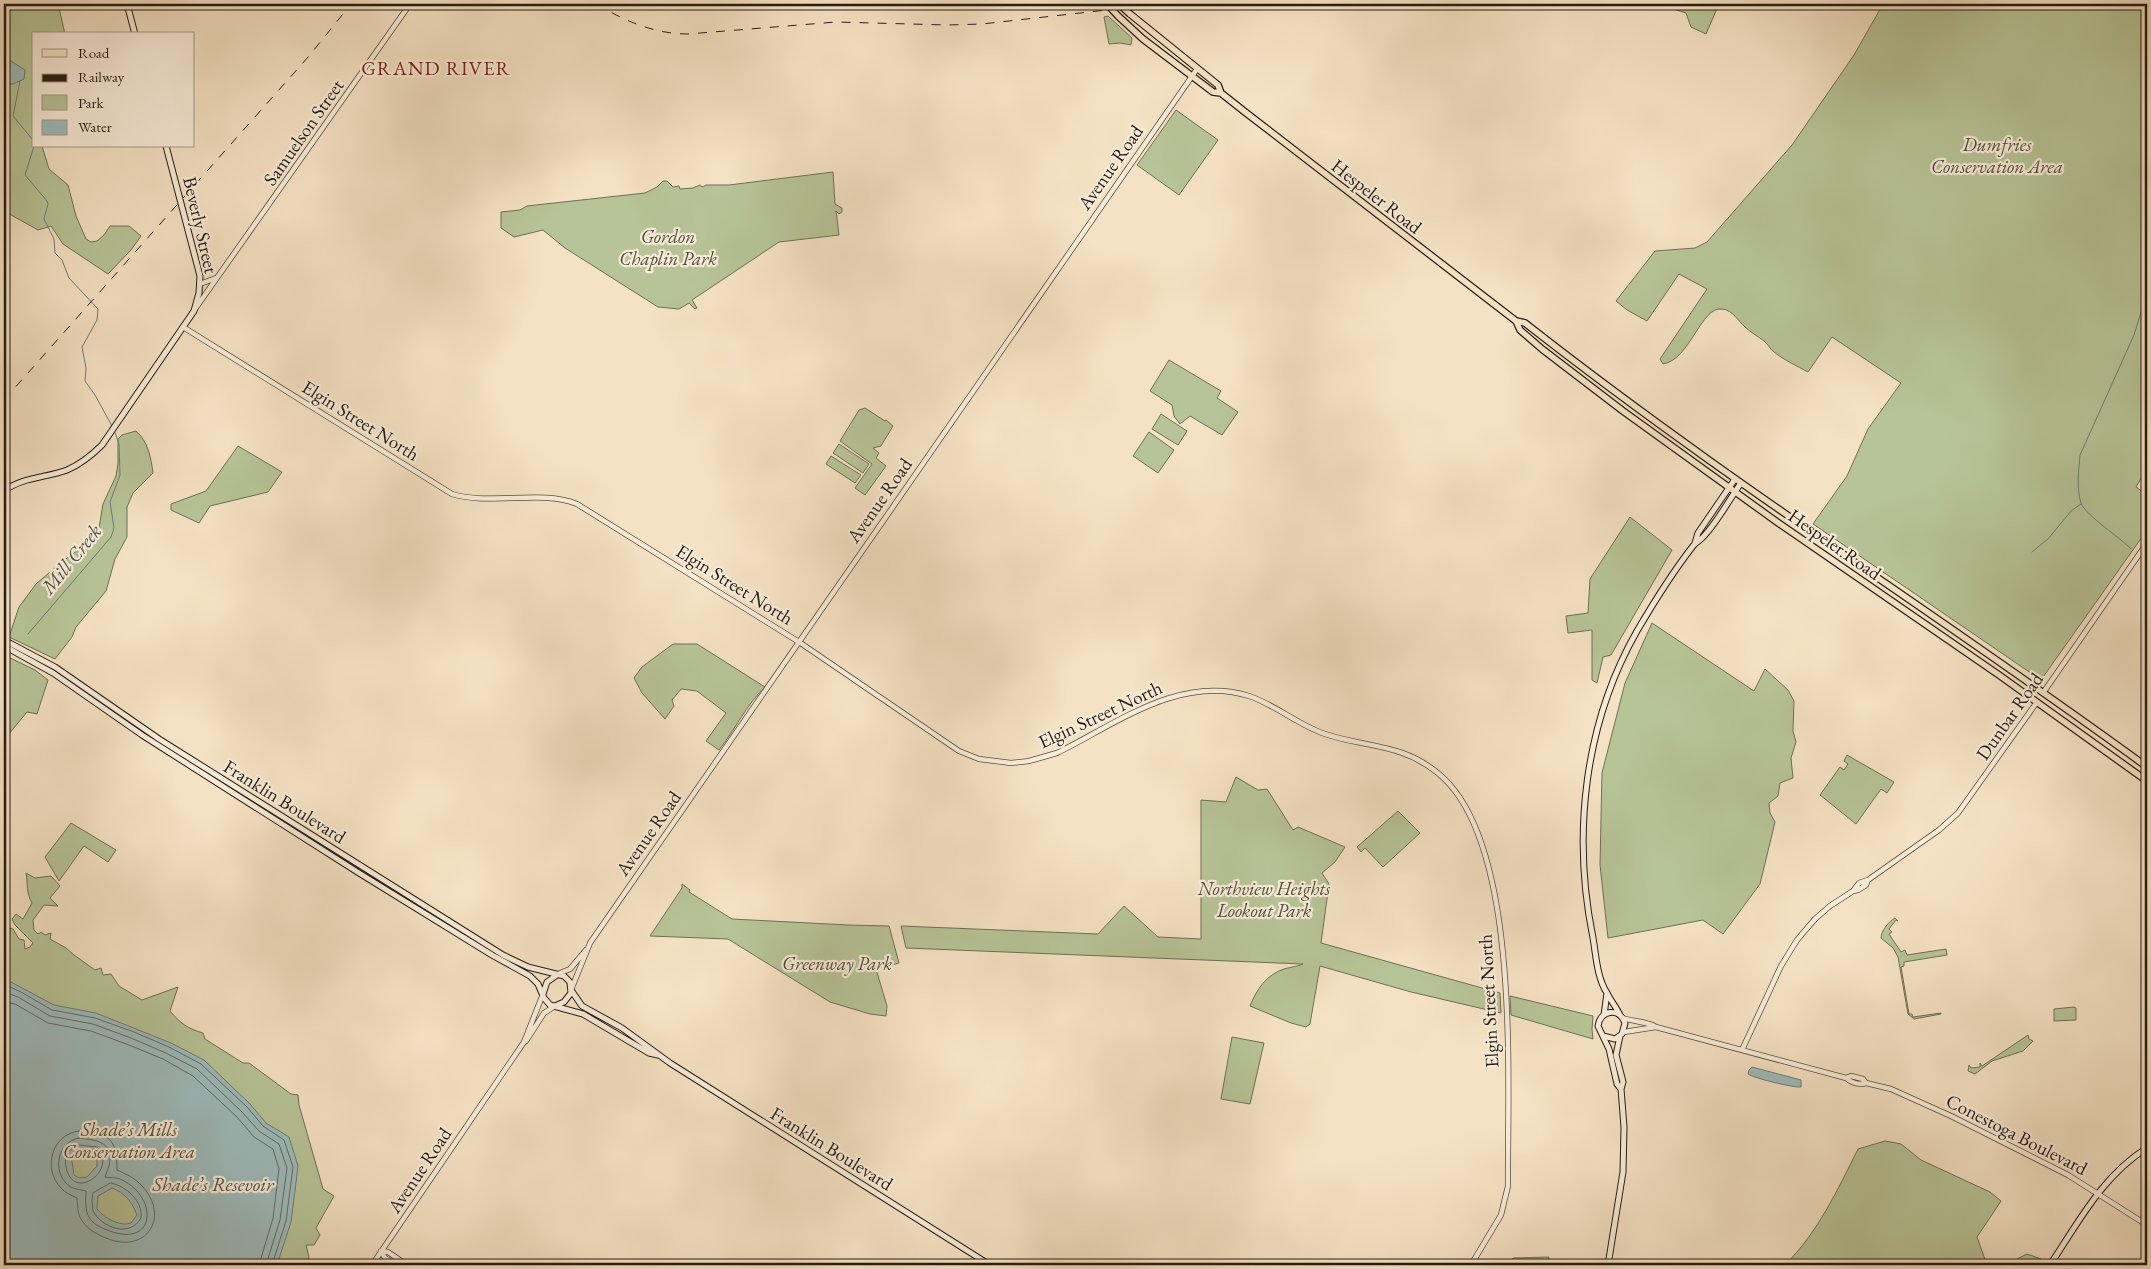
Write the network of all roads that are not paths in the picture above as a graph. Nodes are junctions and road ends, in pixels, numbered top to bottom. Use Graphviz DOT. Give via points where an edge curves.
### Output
graph roads {
  1 [pos="127,4"];
  2 [pos="410,4"];
  3 [pos="1107,4"];
  4 [pos="1119,4"];
  5 [pos="134,32"];
  6 [pos="1197,69"];
  7 [pos="1192,76"];
  8 [pos="1221,93"];
  9 [pos="167,148"];
  10 [pos="220,276"];
  11 [pos="200,284"];
  12 [pos="194,311"];
  13 [pos="1516,321"];
  14 [pos="183,327"];
  15 [pos="1735,479"];
  16 [pos="1741,483"];
  17 [pos="1729,488"];
  18 [pos="4,491"];
  19 [pos="1735,492"];
  20 [pos="2147,543"];
  21 [pos="1695,544"];
  22 [pos="4,640"];
  23 [pos="799,642"];
  24 [pos="4,646"];
  25 [pos="2043,693"];
  26 [pos="2037,702"];
  27 [pos="2147,767"];
  28 [pos="2147,781"];
  29 [pos="587,949"];
  30 [pos="558,974"];
  31 [pos="572,990"];
  32 [pos="1607,993"];
  33 [pos="543,994"];
  34 [pos="555,1006"];
  35 [pos="1604,1015"];
  36 [pos="1622,1017"];
  37 [pos="1656,1027"];
  38 [pos="1622,1034"];
  39 [pos="1603,1036"];
  40 [pos="524,1042"];
  41 [pos="1742,1050"];
  42 [pos="658,1055"];
  43 [pos="1621,1089"];
  44 [pos="2147,1148"];
  45 [pos="2098,1194"];
  46 [pos="2147,1225"];
  47 [pos="381,1251"];
  48 [pos="372,1265"];
  49 [pos="396,1265"];
  50 [pos="407,1265"];
  51 [pos="990,1265"];
  52 [pos="1471,1265"];
  53 [pos="1608,1265"];
  54 [pos="2050,1265"];
  1 -- 5 [label="main road"];
  2 -- 10 [label="street, Samuelson Street"];
  3 -- 7 [label="main road, Hespeler Road, bridge"];
  4 -- 6 [label="main road, Hespeler Road, bridge"];
  6 -- 7 [label="street, Avenue Road"];
  6 -- 8 [label="main road, Hespeler Road" via="1218,85"];
  7 -- 8 [label="main road, Hespeler Road" via="1213,92"];
  7 -- 23 [label="street, Avenue Road"];
  8 -- 13 [label="main road, Hespeler Road"];
  9 -- 11 [label="main road, Beverly Street"];
  10 -- 11 [label="street"];
  10 -- 12 [label="street, Samuelson Street"];
  11 -- 12 [label="main road, Beverly Street"];
  12 -- 14 [label="main road, Samuelson Street"];
  13 -- 15 [label="main road, Hespeler Road" via="1525,323"];
  13 -- 17 [label="main road, Hespeler Road" via="1520,330 1578,377"];
  14 -- 18 [label="main road, Samuelson Street" via="89,458 66,470 17,482"];
  14 -- 23 [label="street, Elgin Street North" via="452,494 472,499 558,499 577,504"];
  15 -- 16 [label="main road, Hespeler Road"];
  15 -- 17 [label="main road"];
  16 -- 19 [label="main road"];
  16 -- 25 [label="main road, Hespeler Road"];
  17 -- 19 [label="main road, Hespeler Road"];
  17 -- 21 [label="main road" via="1698,533"];
  19 -- 21 [label="main road"];
  19 -- 26 [label="main road, Hespeler Road"];
  20 -- 25 [label="street, Dunbar Road"];
  21 -- 32 [label="main road" via="1651,608 1620,666 1601,716 1590,761 1583,819 1585,890 1600,974"];
  22 -- 30 [label="main road, Franklin Boulevard" via="48,663 159,739 497,951 528,967"];
  23 -- 29 [label="street, Avenue Road"];
  23 -- 52 [label="street, Elgin Street North" via="949,745 992,762 1011,763 1057,754 1165,699 1186,692 1210,691 1249,696 1326,734 1396,750 1440,774 1464,803 1480,842 1495,901 1505,971 1508,1186 1501,1215"];
  24 -- 33 [label="main road, Franklin Boulevard" via="53,673 148,739 346,865 530,976"];
  25 -- 26 [label="main road, Dunbar Road"];
  25 -- 27 [label="main road, Hespeler Road"];
  26 -- 28 [label="main road, Hespeler Road"];
  26 -- 41 [label="street, Dunbar Road" via="1958,812 1940,830 1859,883 1815,919 1797,940 1781,966"];
  29 -- 30 [label="street, Avenue Road" via="570,969"];
  29 -- 31 [label="street, Avenue Road"];
  30 -- 31 [label="main road" via="567,979"];
  30 -- 33 [label="main road" via="547,982"];
  31 -- 34 [label="main road" via="568,999"];
  31 -- 42 [label="main road, Franklin Boulevard" via="582,1006 622,1028"];
  32 -- 35 [label="main road"];
  32 -- 36 [label="main road"];
  33 -- 34 [label="main road" via="547,1002"];
  33 -- 40 [label="street, Avenue Road"];
  34 -- 40 [label="street, Avenue Road" via="544,1013"];
  34 -- 42 [label="main road, Franklin Boulevard" via="583,1014 649,1053"];
  35 -- 36 [label="main road" via="1614,1012"];
  35 -- 39 [label="main road" via="1598,1026"];
  36 -- 37 [label="street, Conestoga Boulevard"];
  36 -- 38 [label="main road" via="1625,1023"];
  37 -- 38 [label="street, Conestoga Boulevard"];
  37 -- 41 [label="street, Conestoga Boulevard"];
  38 -- 39 [label="main road" via="1612,1039"];
  38 -- 43 [label="main road" via="1616,1049 1623,1082"];
  39 -- 43 [label="main road"];
  40 -- 47 [label="street, Avenue Road"];
  41 -- 45 [label="street, Conestoga Boulevard" via="1846,1078 1863,1079 1866,1083 1905,1094 2068,1175"];
  42 -- 51 [label="main road, Franklin Boulevard"];
  43 -- 53 [label="main road" via="1623,1172"];
  44 -- 45 [label="main road" via="2123,1165"];
  45 -- 46 [label="street, Conestoga Boulevard"];
  45 -- 54 [label="main road"];
  47 -- 48 [label="street, Avenue Road"];
  47 -- 49 [label="street"];
  47 -- 50 [label="street"];
}
